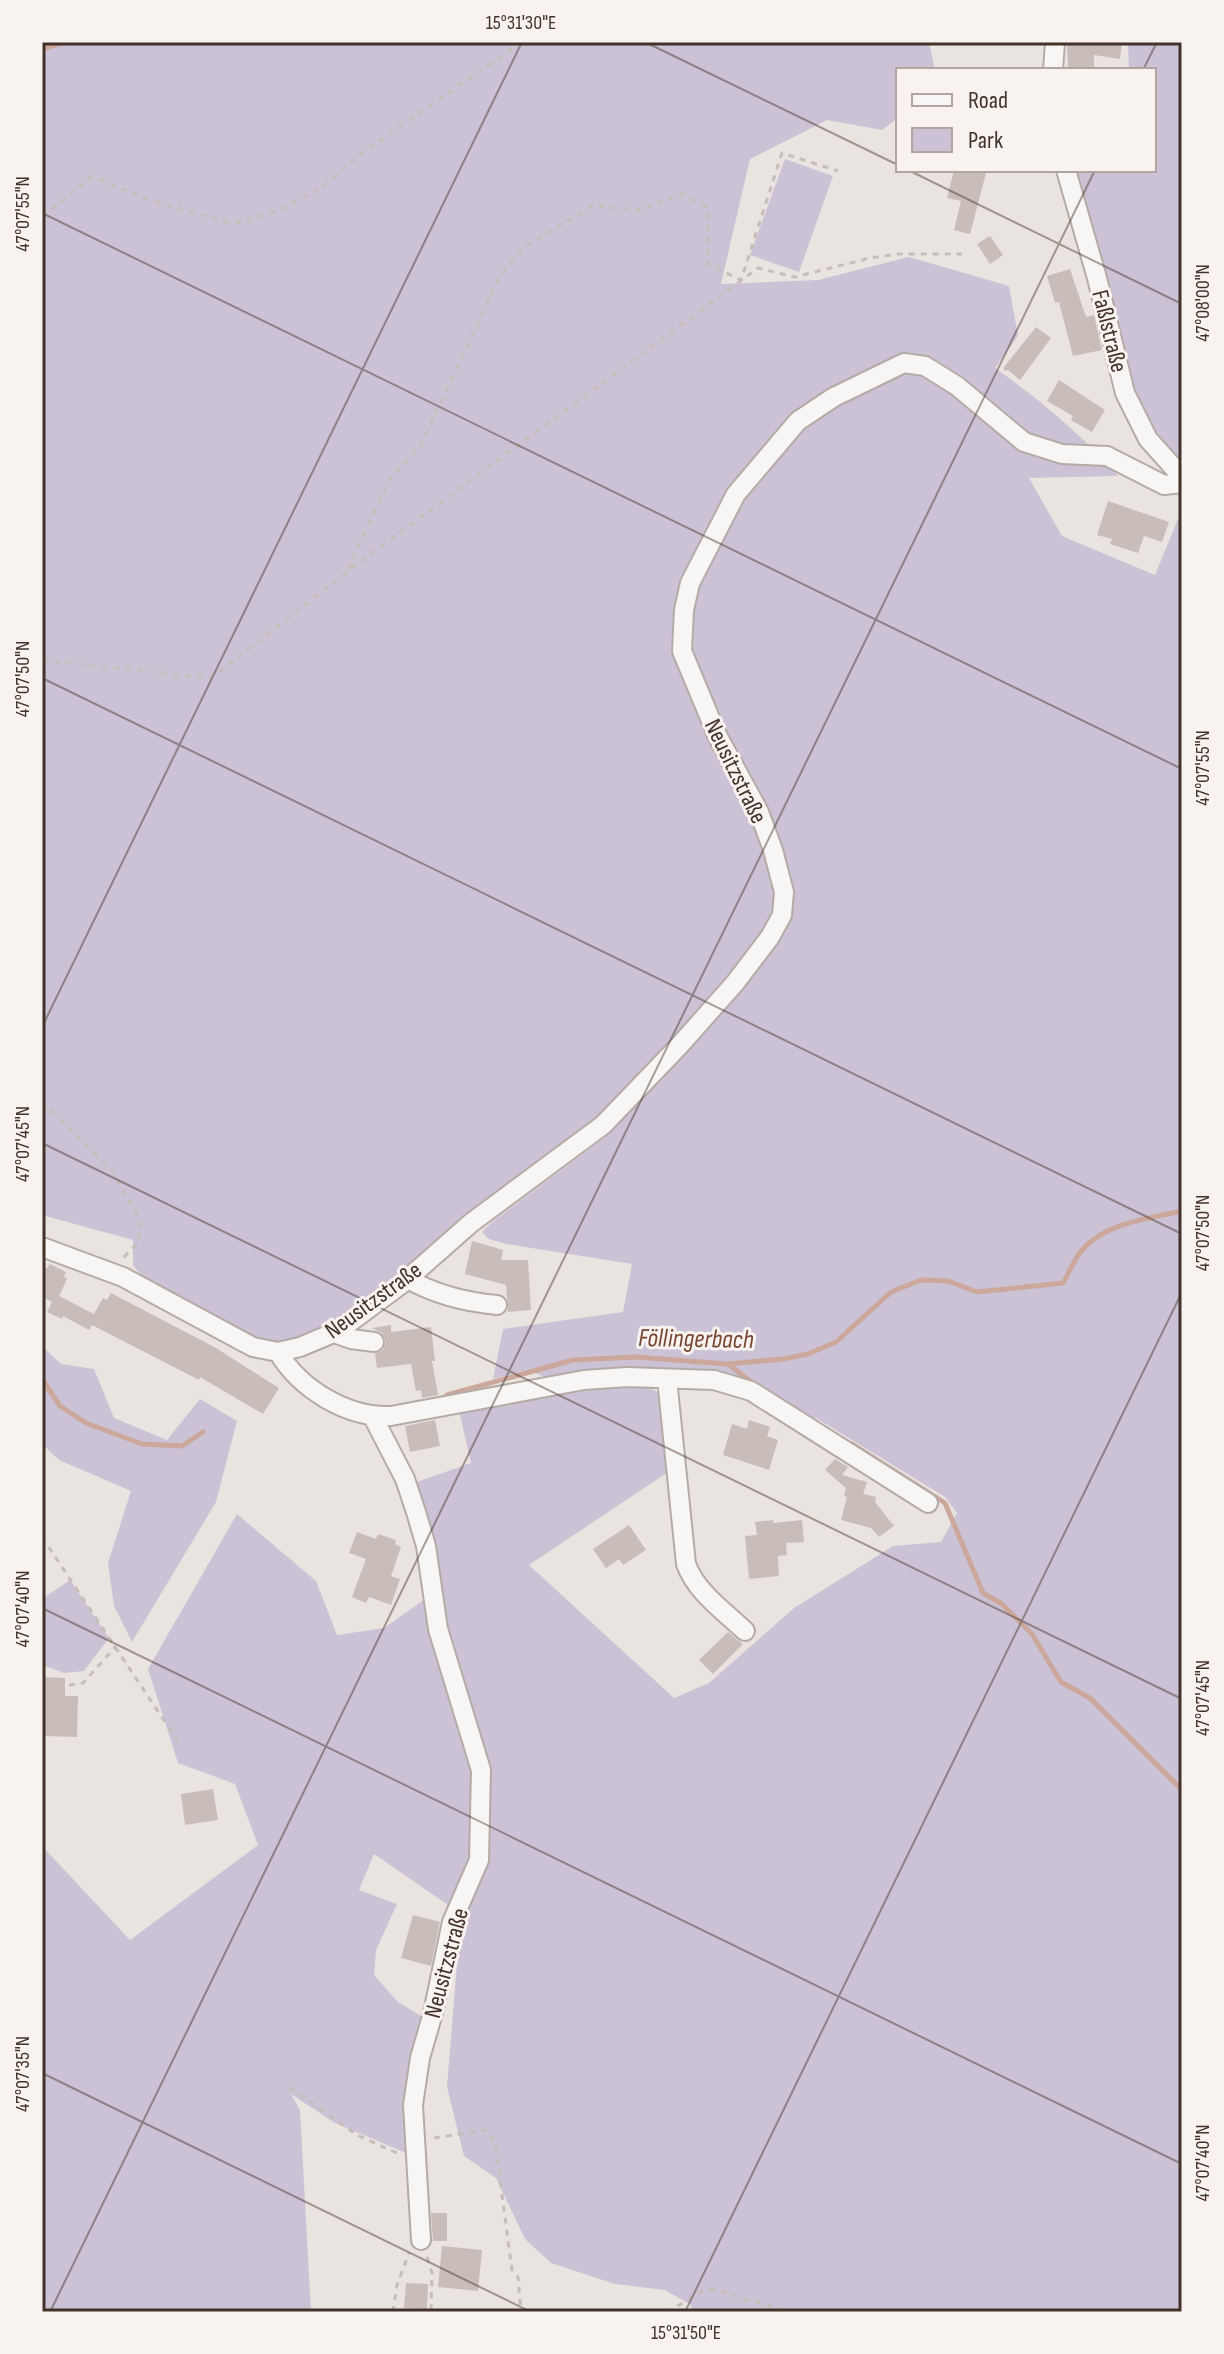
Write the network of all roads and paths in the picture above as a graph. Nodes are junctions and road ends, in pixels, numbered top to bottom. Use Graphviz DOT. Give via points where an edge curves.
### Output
graph roads {
  1 [pos="522,42"];
  2 [pos="1055,42"];
  3 [pos="1053,68"];
  4 [pos="838,171"];
  5 [pos="1067,172"];
  6 [pos="42,217"];
  7 [pos="962,254"];
  8 [pos="741,280"];
  9 [pos="1182,477"];
  10 [pos="1182,483"];
  11 [pos="347,572"];
  12 [pos="42,660"];
  13 [pos="42,1102"];
  14 [pos="42,1247"];
  15 [pos="114,1273"];
  16 [pos="408,1279"];
  17 [pos="497,1305"];
  18 [pos="334,1333"];
  19 [pos="374,1342"];
  20 [pos="278,1352"];
  21 [pos="667,1379"];
  22 [pos="373,1417"];
  23 [pos="928,1503"];
  24 [pos="42,1537"];
  25 [pos="745,1631"];
  26 [pos="116,1646"];
  27 [pos="69,1685"];
  28 [pos="179,1743"];
  29 [pos="290,2087"];
  30 [pos="416,2153"];
  31 [pos="421,2240"];
  32 [pos="393,2312"];
  33 [pos="431,2312"];
  34 [pos="521,2312"];
  35 [pos="667,2312"];
  36 [pos="792,2312"];
  1 -- 6 [label="path" via="363,152 320,189 280,210 233,224 146,199 92,176"];
  2 -- 3 [label="street"];
  4 -- 8 [label="path" via="782,153"];
  5 -- 9 [label="street, Faßlstraße" via="1125,393 1148,439"];
  7 -- 8 [label="path" via="897,254 795,277 758,268"];
  8 -- 11 [label="path"];
  8 -- 11 [label="path" via="708,264 707,207 681,194 641,210 592,206 526,246 501,274 421,445 389,480"];
  10 -- 16 [label="street, Neusitzstraße" via="1164,485 1107,456 1062,454 1024,442 925,366 904,363 798,421 736,494 690,583 682,651 759,812 784,892 782,915 735,983 603,1125 471,1223"];
  11 -- 12 [label="path" via="211,678"];
  13 -- 15 [label="path" via="99,1154 139,1219 139,1242"];
  14 -- 15 [label="street"];
  15 -- 20 [label="street" via="253,1347"];
  16 -- 17 [label="street" via="453,1298"];
  16 -- 18 [label="street, Neusitzstraße"];
  18 -- 19 [label="street"];
  18 -- 20 [label="street, Neusitzstraße"];
  20 -- 22 [label="street" via="291,1372 333,1403"];
  21 -- 22 [label="street" via="584,1380"];
  21 -- 23 [label="street" via="714,1380 751,1391"];
  21 -- 25 [label="street" via="686,1564 703,1592"];
  22 -- 30 [label="street, Neusitzstraße" via="416,1512 438,1629 481,1770 479,1860 452,1922 420,2058 413,2105"];
  24 -- 26 [label="path"];
  26 -- 27 [label="path" via="83,1683"];
  26 -- 28 [label="path"];
  29 -- 30 [label="path" via="357,2135"];
  30 -- 31 [label="street, Neusitzstraße"];
  30 -- 34 [label="path" via="452,2134 486,2130 495,2142"];
  31 -- 32 [label="path" via="411,2249 397,2285"];
  31 -- 33 [label="path" via="432,2273"];
  35 -- 36 [label="path" via="711,2289"];
}
